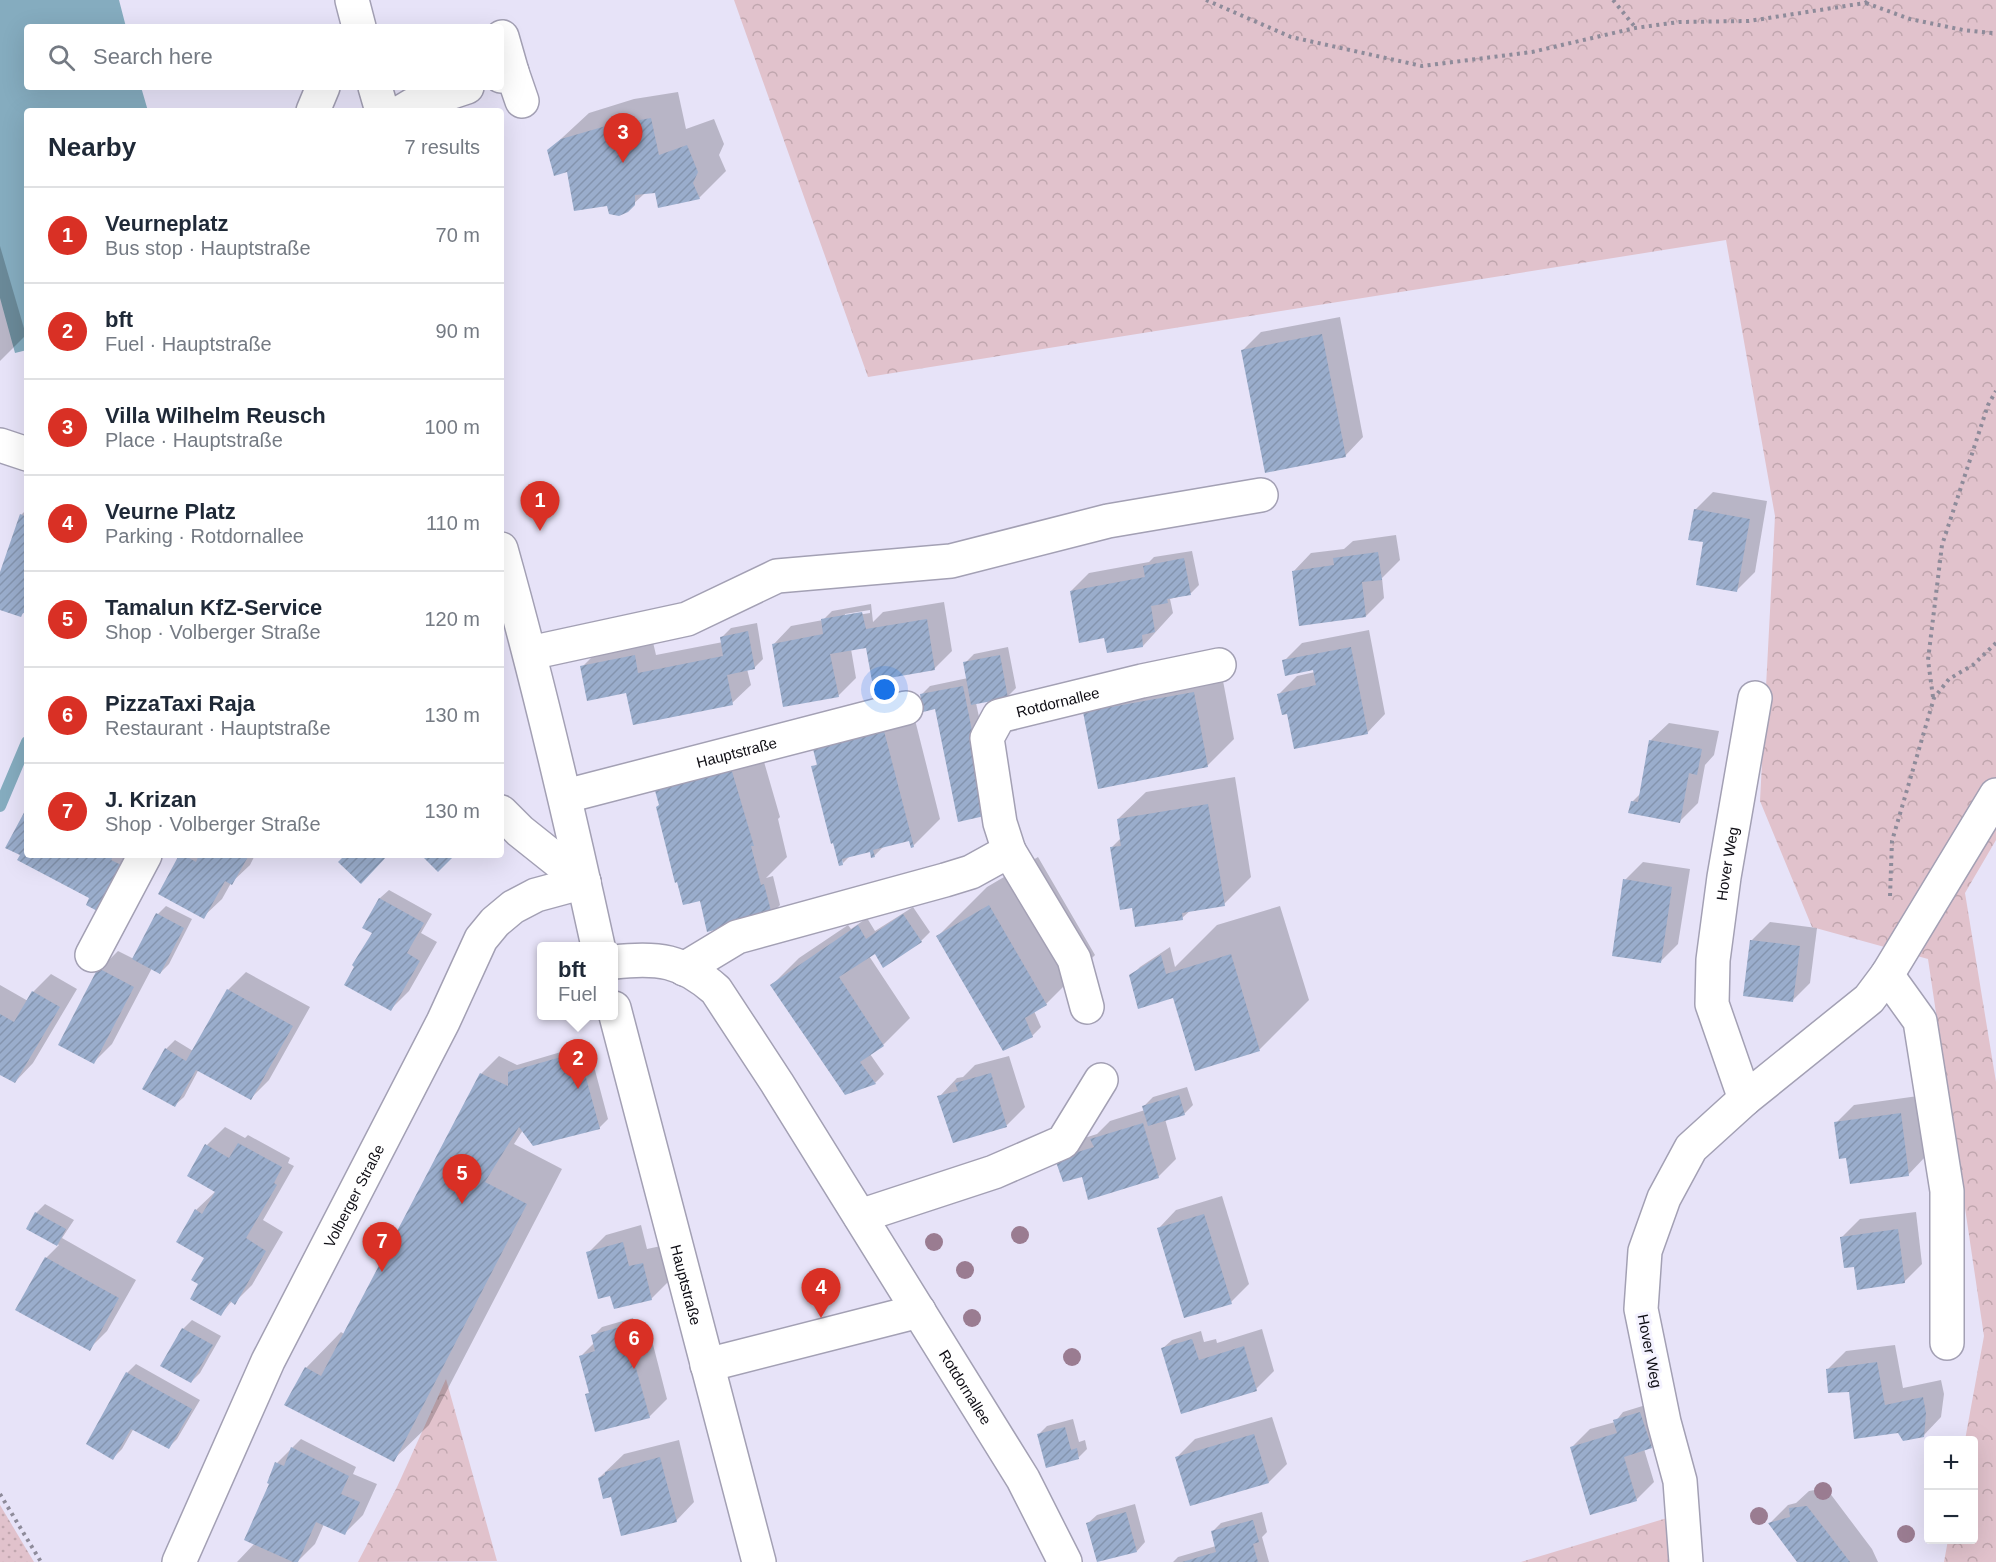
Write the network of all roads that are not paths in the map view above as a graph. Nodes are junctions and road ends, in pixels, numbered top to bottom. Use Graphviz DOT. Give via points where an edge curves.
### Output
graph roads {
  1 [pos="352,0"];
  2 [pos="358,24"];
  3 [pos="504,47"];
  4 [pos="512,83"];
  5 [pos="321,90"];
  6 [pos="376,90"];
  7 [pos="458,90"];
  8 [pos="314,108"];
  9 [pos="381,108"];
  10 [pos="408,108"];
  11 [pos="0,445"];
  12 [pos="24,453"];
  13 [pos="1261,495"];
  14 [pos="504,560"];
  15 [pos="530,653"];
  16 [pos="1219,665"];
  17 [pos="1755,698"];
  18 [pos="906,708"];
  19 [pos="1996,795"];
  20 [pos="566,796"];
  21 [pos="504,815"];
  22 [pos="1009,851"];
  23 [pos="143,858"];
  24 [pos="584,882"];
  25 [pos="597,942"];
  26 [pos="92,955"];
  27 [pos="618,962"];
  28 [pos="684,969"];
  29 [pos="1887,975"];
  30 [pos="1087,1007"];
  31 [pos="617,1020"];
  32 [pos="1101,1080"];
  33 [pos="1745,1099"];
  34 [pos="860,1216"];
  35 [pos="919,1311"];
  36 [pos="1947,1343"];
  37 [pos="707,1365"];
  38 [pos="179,1562"];
  39 [pos="759,1562"];
  40 [pos="1065,1562"];
  41 [pos="1686,1562"];
  1 -- 2 [label="street"];
  3 -- 4 [label="street"];
  5 -- 8 [label="street"];
  6 -- 9 [label="street"];
  7 -- 10 [label="street"];
  11 -- 12 [label="street"];
  13 -- 15 [label="street" via="1108,521 951,561 777,576 687,619"];
  14 -- 15 [label="street"];
  15 -- 20 [label="street"];
  16 -- 22 [label="street, Rotdornallee" via="999,716 987,738 1000,823"];
  17 -- 33 [label="street, Hover Weg" via="1713,960 1712,1004"];
  18 -- 20 [label="street, Hauptstraße"];
  19 -- 29 [label="street, Hover Weg"];
  20 -- 24 [label="street"];
  21 -- 24 [label="street"];
  22 -- 28 [label="street" via="971,872 737,937"];
  22 -- 30 [label="street, Rotdornallee" via="1074,959"];
  23 -- 26 [label="street"];
  24 -- 25 [label="street"];
  24 -- 38 [label="street, Volberger Straße" via="536,895 513,907 481,939 443,1022 268,1361"];
  27 -- 28 [label="street, Rotdornallee" via="666,961"];
  28 -- 34 [label="street, Rotdornallee" via="716,990"];
  29 -- 33 [label="street, Hover Weg" via="1869,999"];
  29 -- 36 [label="street" via="1920,1021 1947,1191"];
  31 -- 37 [label="street, Hauptstraße"];
  32 -- 34 [label="street" via="1063,1142 994,1172"];
  33 -- 41 [label="street, Hover Weg" via="1691,1148 1664,1198 1645,1251 1641,1309 1680,1481"];
  34 -- 35 [label="street, Rotdornallee"];
  35 -- 37 [label="street"];
  35 -- 40 [label="street, Rotdornallee" via="1023,1479"];
  37 -- 39 [label="street, Hauptstraße"];
}
